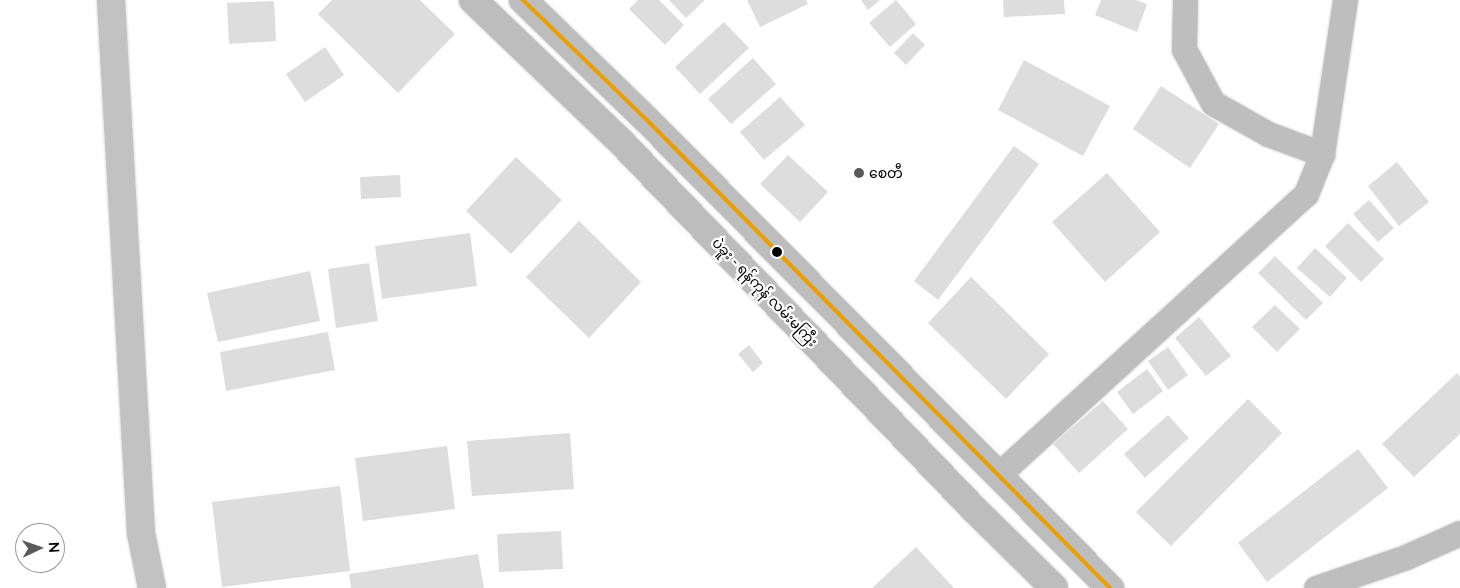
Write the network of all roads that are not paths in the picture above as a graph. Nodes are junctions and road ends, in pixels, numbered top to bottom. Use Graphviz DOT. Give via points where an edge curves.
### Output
graph roads {
  1 [pos="111,0"];
  2 [pos="473,0"];
  3 [pos="523,0"];
  4 [pos="1185,0"];
  5 [pos="1345,0"];
  6 [pos="1322,154"];
  7 [pos="998,475"];
  8 [pos="1460,533"];
  9 [pos="152,588"];
  10 [pos="1054,588"];
  11 [pos="1110,588"];
  12 [pos="1316,588"];
  1 -- 9 [label="street" via="141,533"];
  2 -- 10 [label="highway, ပဲခူး - ရန်ကုန် လမ်းမကြီး" via="622,143"];
  3 -- 7 [label="highway" via="646,119"];
  4 -- 6 [label="street" via="1184,49 1213,103 1268,134"];
  5 -- 6 [label="street"];
  6 -- 7 [label="street" via="1306,194"];
  7 -- 11 [label="highway"];
  8 -- 12 [label="street" via="1406,557"];
}
